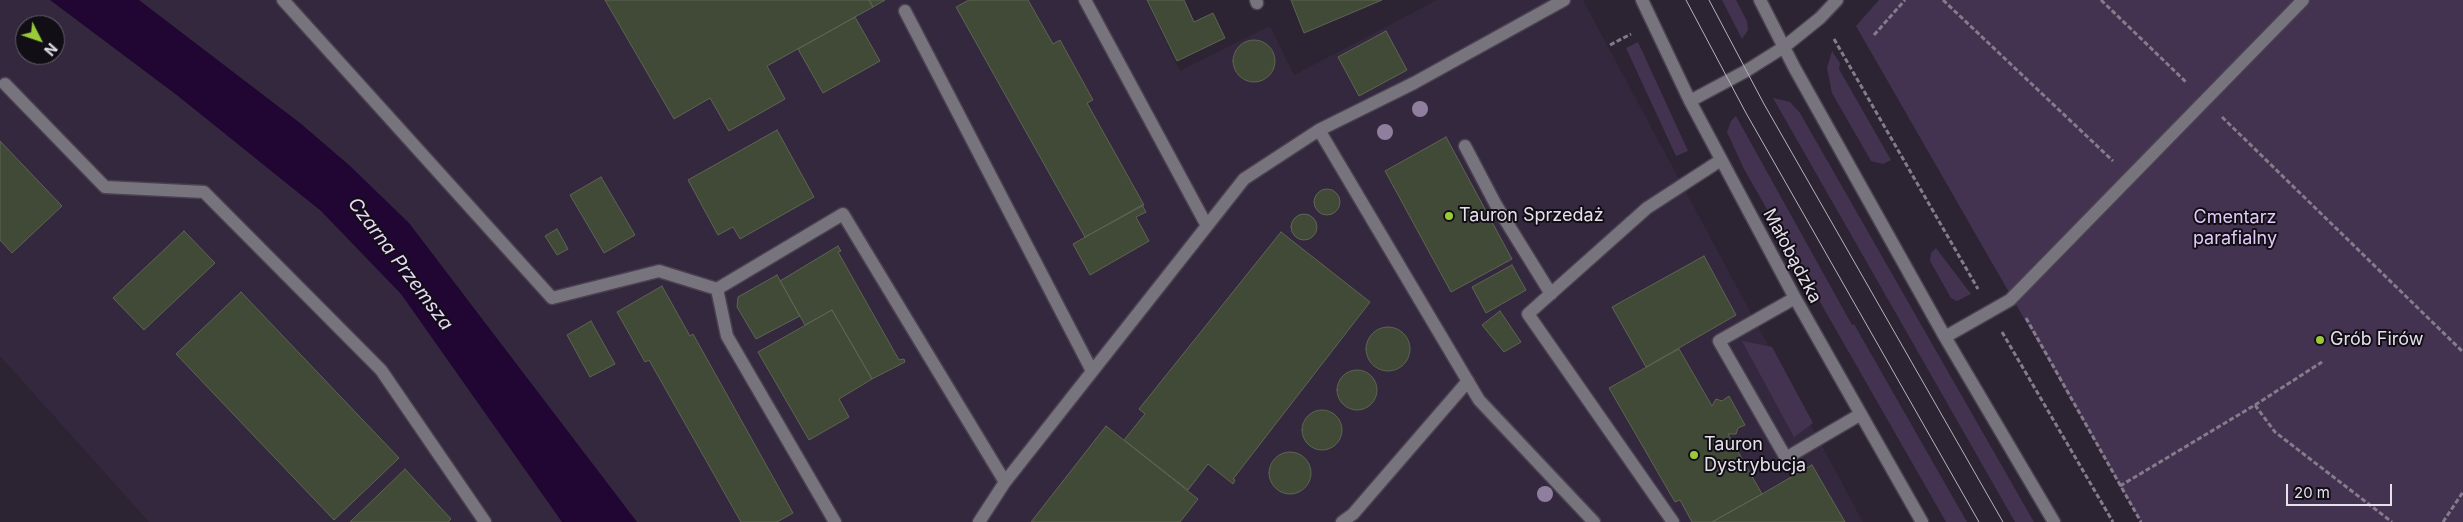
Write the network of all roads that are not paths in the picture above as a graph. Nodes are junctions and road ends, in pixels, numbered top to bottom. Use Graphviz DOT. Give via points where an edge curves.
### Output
graph roads {
  1 [pos="283,0"];
  2 [pos="1085,0"];
  3 [pos="1564,0"];
  4 [pos="1642,0"];
  5 [pos="1760,0"];
  6 [pos="1837,0"];
  7 [pos="2303,0"];
  8 [pos="905,10"];
  9 [pos="1784,46"];
  10 [pos="4,84"];
  11 [pos="1690,101"];
  12 [pos="1319,130"];
  13 [pos="1465,146"];
  14 [pos="1721,160"];
  15 [pos="1207,226"];
  16 [pos="717,289"];
  17 [pos="1551,294"];
  18 [pos="1795,298"];
  19 [pos="1945,337"];
  20 [pos="1092,372"];
  21 [pos="1468,381"];
  22 [pos="1861,414"];
  23 [pos="1005,482"];
  24 [pos="484,522"];
  25 [pos="835,522"];
  26 [pos="979,522"];
  27 [pos="1342,522"];
  28 [pos="1594,522"];
  29 [pos="1673,522"];
  30 [pos="1922,522"];
  31 [pos="2054,522"];
  1 -- 16 [label="street" via="552,298 659,271"];
  2 -- 15 [label="street"];
  3 -- 12 [label="street" via="1414,83"];
  4 -- 11 [label="street, Małobądzka"];
  5 -- 9 [label="street"];
  6 -- 9 [label="street"];
  7 -- 19 [label="street" via="2012,297"];
  8 -- 20 [label="street"];
  9 -- 11 [label="street"];
  9 -- 19 [label="street"];
  10 -- 24 [label="street" via="105,187 204,192 381,370"];
  11 -- 14 [label="street, Małobądzka"];
  12 -- 15 [label="street" via="1244,179"];
  12 -- 21 [label="street"];
  13 -- 17 [label="street" via="1496,206"];
  14 -- 17 [label="street" via="1647,208"];
  14 -- 18 [label="street, Małobądzka"];
  15 -- 20 [label="street"];
  16 -- 23 [label="street" via="843,214"];
  16 -- 25 [label="street" via="727,336"];
  17 -- 29 [label="street" via="1528,314"];
  18 -- 22 [label="street, Małobądzka"];
  18 -- 22 [label="street" via="1719,341 1786,458"];
  19 -- 31 [label="street"];
  20 -- 23 [label="street"];
  21 -- 27 [label="street" via="1353,514"];
  21 -- 28 [label="street" via="1479,400"];
  22 -- 30 [label="street, Małobądzka"];
  23 -- 26 [label="street"];
}
